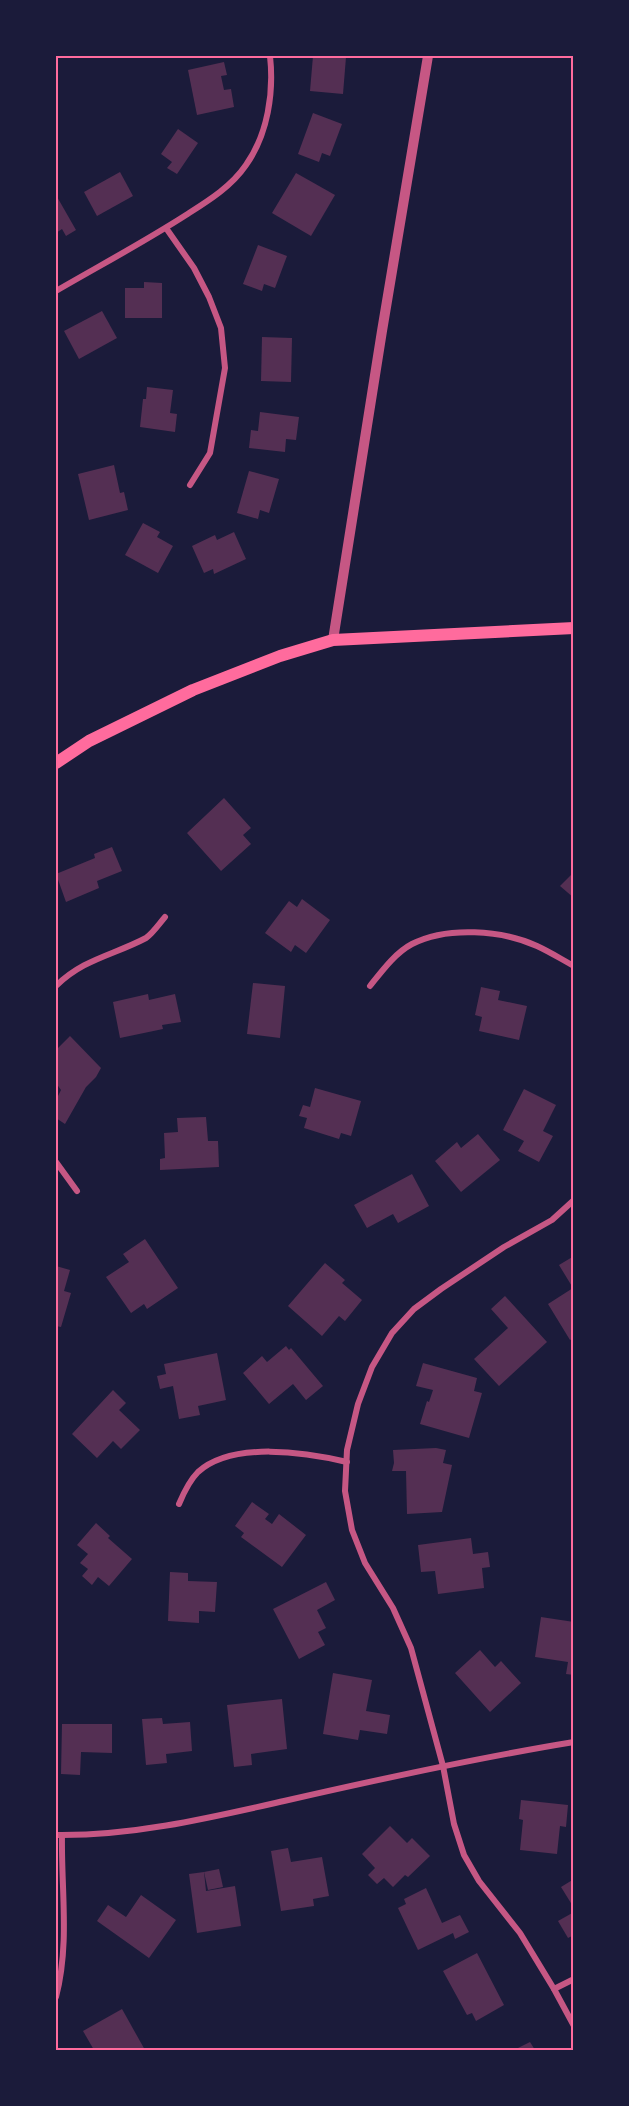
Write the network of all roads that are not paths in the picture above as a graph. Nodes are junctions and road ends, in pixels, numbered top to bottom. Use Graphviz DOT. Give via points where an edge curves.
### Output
graph roads {
  1 [pos="270,56"];
  2 [pos="428,56"];
  3 [pos="166,228"];
  4 [pos="56,291"];
  5 [pos="190,485"];
  6 [pos="573,628"];
  7 [pos="333,640"];
  8 [pos="56,763"];
  9 [pos="165,917"];
  10 [pos="573,966"];
  11 [pos="56,986"];
  12 [pos="370,986"];
  13 [pos="56,1162"];
  14 [pos="77,1191"];
  15 [pos="573,1200"];
  16 [pos="347,1462"];
  17 [pos="179,1504"];
  18 [pos="573,1742"];
  19 [pos="443,1767"];
  20 [pos="59,1835"];
  21 [pos="573,1979"];
  22 [pos="554,1989"];
  23 [pos="56,1996"];
  24 [pos="573,2026"];
  1 -- 3 [label="street" via="271,100 261,135 246,166 220,193"];
  2 -- 7 [label="street"];
  3 -- 4 [label="street"];
  3 -- 5 [label="street" via="209,297 221,328 225,368 210,453"];
  6 -- 7 [label="main road"];
  7 -- 8 [label="main road" via="193,690 89,741"];
  9 -- 11 [label="street" via="148,937 105,954 68,974"];
  10 -- 12 [label="street" via="536,945 507,935 457,932 437,934 411,944 389,962"];
  13 -- 14 [label="street"];
  15 -- 16 [label="street" via="552,1220 441,1289 414,1309 392,1333 372,1367 358,1404"];
  16 -- 17 [label="street" via="288,1451 232,1457 199,1471 186,1486"];
  16 -- 19 [label="street" via="345,1491 352,1530 365,1563 393,1608 411,1648"];
  18 -- 19 [label="street"];
  19 -- 20 [label="street" via="157,1827"];
  19 -- 22 [label="street" via="464,1855"];
  20 -- 23 [label="street" via="64,1933"];
  21 -- 22 [label="street"];
  22 -- 24 [label="street"];
}
